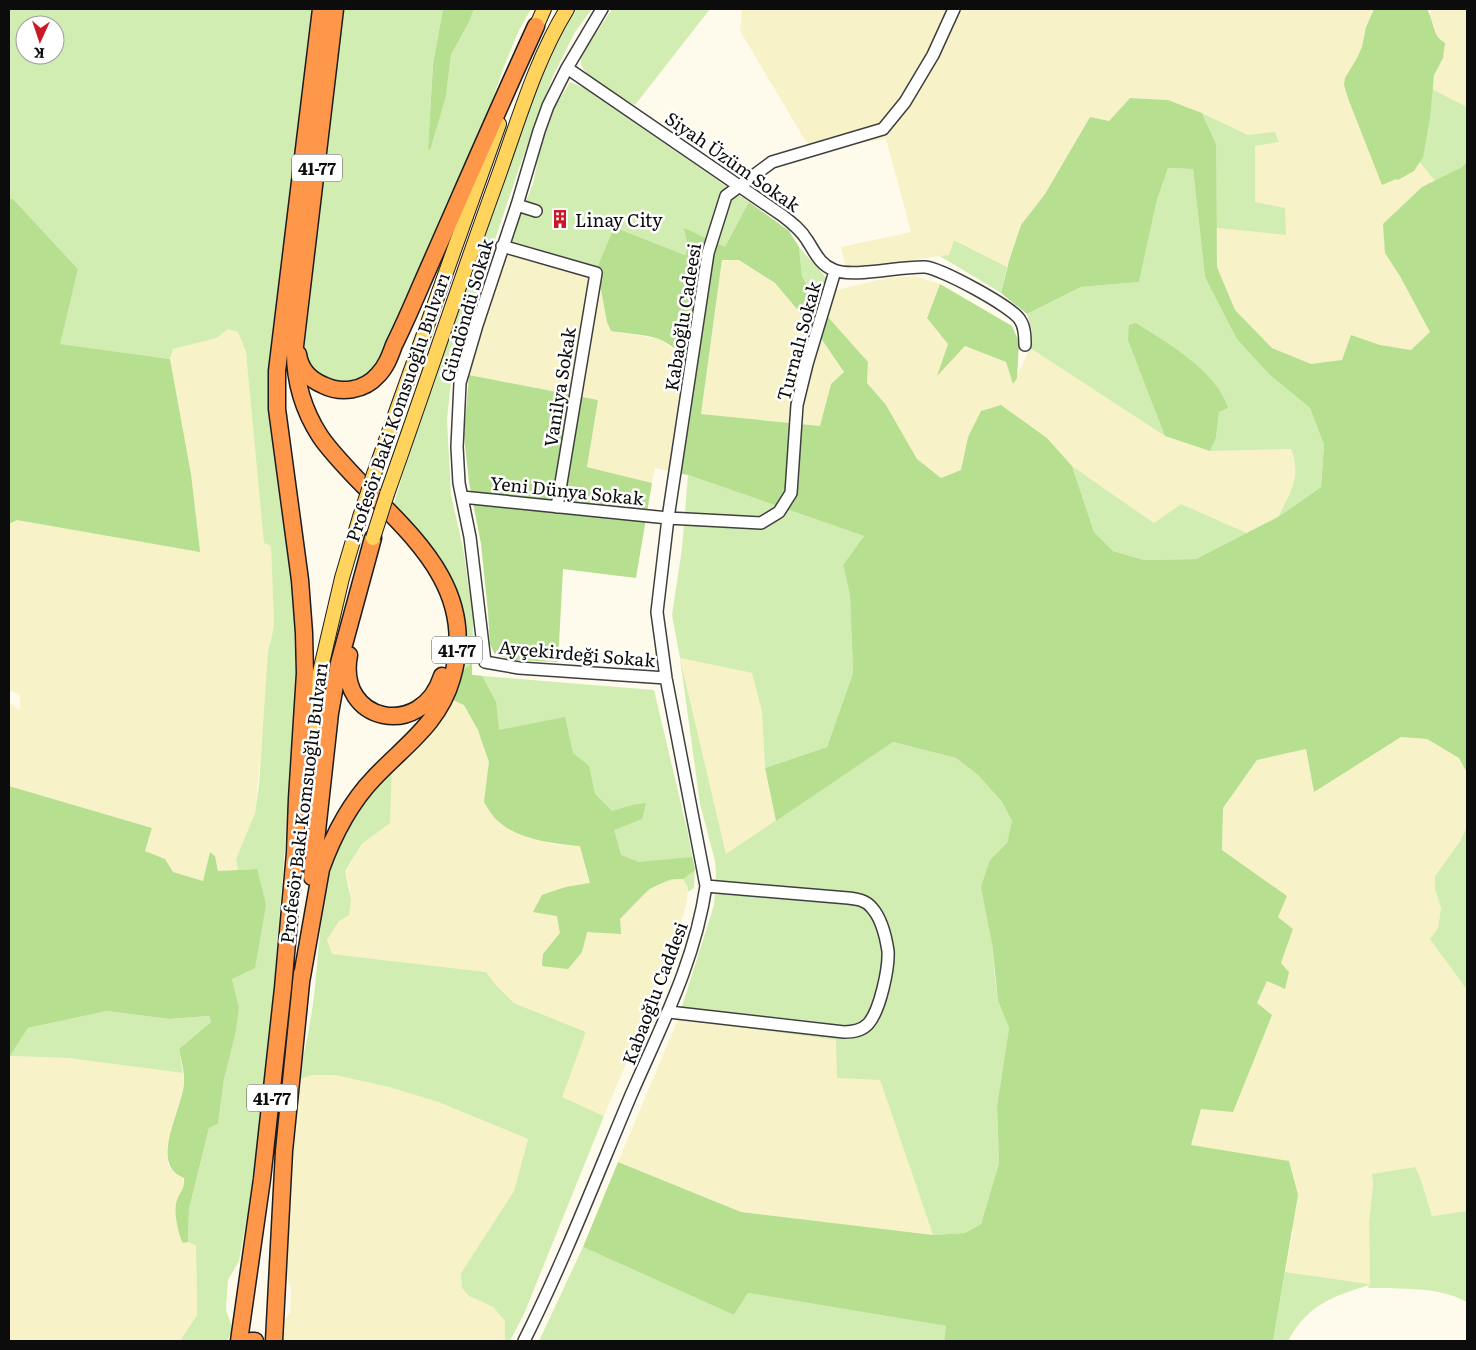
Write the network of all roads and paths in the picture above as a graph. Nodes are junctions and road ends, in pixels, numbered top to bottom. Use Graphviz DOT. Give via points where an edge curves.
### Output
graph roads {
  1 [pos="321,9"];
  2 [pos="335,9"];
  3 [pos="544,9"];
  4 [pos="568,9"];
  5 [pos="602,9"];
  6 [pos="954,9"];
  7 [pos="536,26"];
  8 [pos="568,68"];
  9 [pos="740,186"];
  10 [pos="517,205"];
  11 [pos="536,211"];
  12 [pos="502,246"];
  13 [pos="836,271"];
  14 [pos="290,326"];
  15 [pos="1025,346"];
  16 [pos="462,497"];
  17 [pos="557,506"];
  18 [pos="668,518"];
  19 [pos="373,538"];
  20 [pos="485,662"];
  21 [pos="666,678"];
  22 [pos="295,853"];
  23 [pos="706,886"];
  24 [pos="302,982"];
  25 [pos="669,1012"];
  26 [pos="239,1341"];
  27 [pos="251,1341"];
  28 [pos="255,1341"];
  29 [pos="274,1341"];
  30 [pos="524,1341"];
  1 -- 14 [label="highway, 41-77"];
  2 -- 14 [label="highway, 41-77"];
  3 -- 7 [label="main road, Profesör Baki Komsuoğlu Bulvarı"];
  4 -- 19 [label="main road, Profesör Baki Komsuoğlu Bulvarı, bridge" via="530,86"];
  5 -- 8 [label="street"];
  6 -- 9 [label="street, Kabaoğlu Cadeesi" via="933,55 905,102 883,128 772,162"];
  7 -- 14 [label="highway" via="404,326 378,376 350,390 320,384 299,362"];
  7 -- 22 [label="main road, Profesör Baki Komsuoğlu Bulvarı, bridge" via="374,474 342,578 311,722"];
  8 -- 9 [label="street, Siyah Üzüm Sokak"];
  8 -- 10 [label="street, Gündöndü Sokak" via="548,106"];
  9 -- 13 [label="street, Siyah Üzüm Sokak" via="799,229 813,253"];
  9 -- 18 [label="street, Kabaoğlu Cadeesi" via="726,196 708,253"];
  10 -- 11 [label="street"];
  10 -- 12 [label="street, Gündöndü Sokak"];
  12 -- 16 [label="street, Gündöndü Sokak" via="460,383 457,447"];
  12 -- 17 [label="street, Vanilya Sokak" via="596,273"];
  13 -- 15 [label="street" via="851,273 927,267 946,273 1016,314 1024,327"];
  13 -- 18 [label="street, Turnalı Sokak" via="798,404 791,492 779,512 762,523"];
  14 -- 19 [label="highway" via="284,367 295,413 306,435 414,553 435,584 442,604 448,642 441,679 427,703 405,715 377,713 355,697 350,689 348,661"];
  14 -- 22 [label="highway, 41-77" via="277,371 277,409 304,632 305,673"];
  14 -- 24 [label="highway, 41-77" via="299,393 310,420 320,437 433,562 448,590 458,635 455,666 439,708 431,721 362,792 327,853 321,869"];
  16 -- 17 [label="street, Yeni Dünya Sokak"];
  16 -- 20 [label="street, Gündöndü Sokak" via="478,593"];
  17 -- 18 [label="street, Yeni Dünya Sokak"];
  18 -- 21 [label="street, Kabaoğlu Caddesi" via="656,612"];
  19 -- 24 [label="highway, Profesör Baki Komsuoğlu Bulvarı" via="339,663 330,712"];
  20 -- 21 [label="street, Ayçekirdeği Sokak" via="519,668"];
  21 -- 23 [label="street, Kabaoğlu Caddesi"];
  22 -- 26 [label="highway, Profesör Baki Komsuoğlu Bulvarı / 41-77" via="271,1104"];
  23 -- 25 [label="street, Kabaoğlu Caddesi" via="694,945"];
  23 -- 25 [label="street" via="864,901 880,922 888,950 876,1013 857,1031 844,1032"];
  24 -- 29 [label="highway, Profesör Baki Komsuoğlu Bulvarı / 41-77" via="284,1151"];
  25 -- 30 [label="street, Kabaoğlu Caddesi"];
  27 -- 28 [label="highway"];
}
